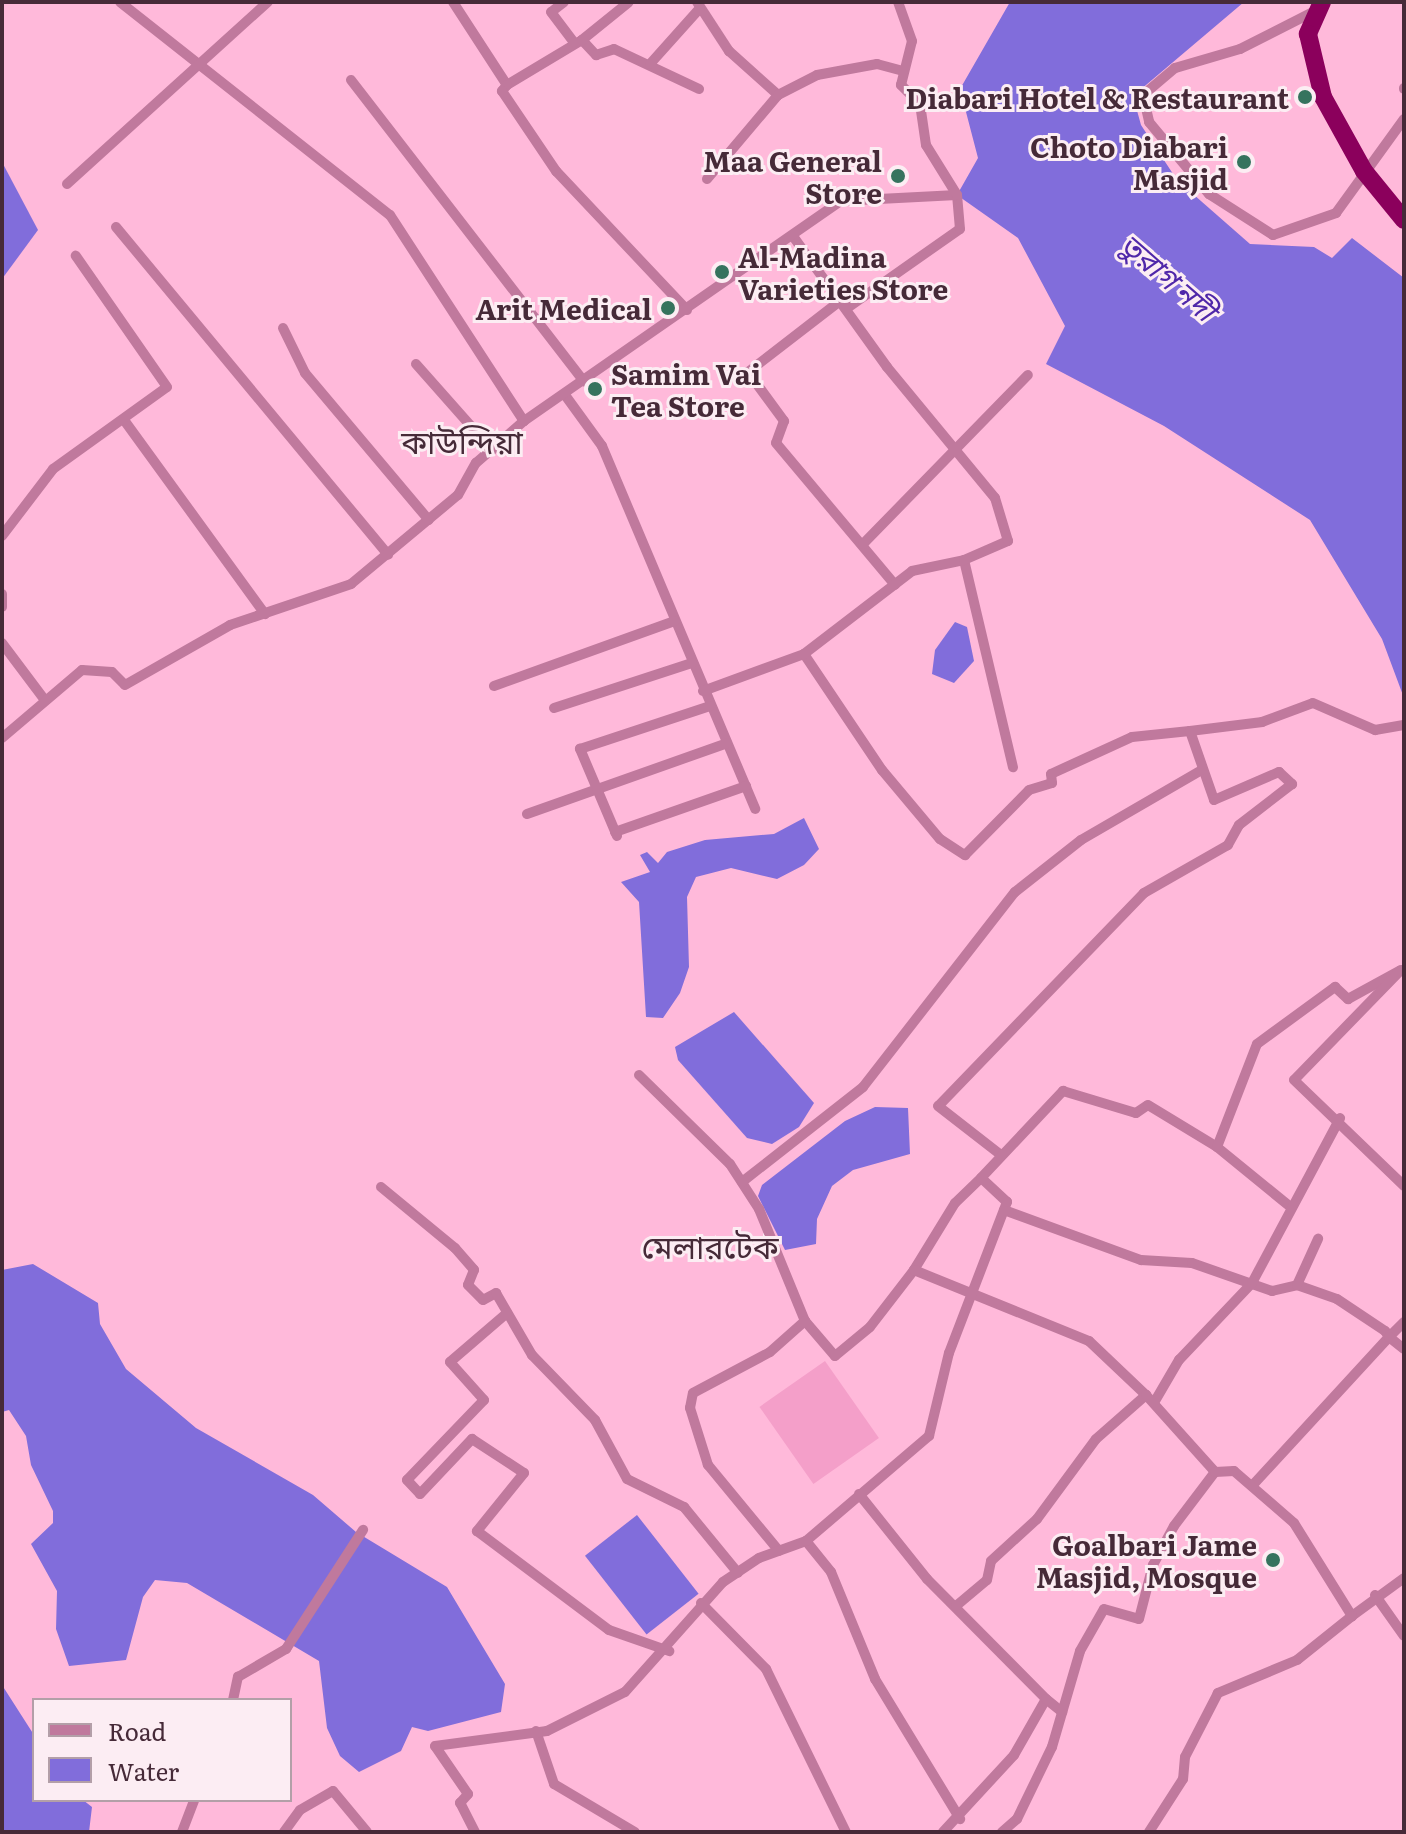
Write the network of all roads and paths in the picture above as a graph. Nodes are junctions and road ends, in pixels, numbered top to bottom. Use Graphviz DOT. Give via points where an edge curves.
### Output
graph roads {
  1 [pos="120,2"];
  2 [pos="268,2"];
  3 [pos="453,2"];
  4 [pos="564,2"];
  5 [pos="629,2"];
  6 [pos="898,2"];
  7 [pos="699,5"];
  8 [pos="1319,6"];
  9 [pos="578,41"];
  10 [pos="193,64"];
  11 [pos="650,64"];
  12 [pos="904,71"];
  13 [pos="351,80"];
  14 [pos="507,85"];
  15 [pos="699,89"];
  16 [pos="778,95"];
  17 [pos="1404,119"];
  18 [pos="1364,171"];
  19 [pos="707,179"];
  20 [pos="67,184"];
  21 [pos="957,195"];
  22 [pos="1404,220"];
  23 [pos="116,227"];
  24 [pos="793,236"];
  25 [pos="76,256"];
  26 [pos="843,305"];
  27 [pos="687,310"];
  28 [pos="283,328"];
  29 [pos="416,364"];
  30 [pos="1028,375"];
  31 [pos="584,382"];
  32 [pos="565,395"];
  33 [pos="124,420"];
  34 [pos="524,421"];
  35 [pos="955,449"];
  36 [pos="492,450"];
  37 [pos="429,520"];
  38 [pos="2,536"];
  39 [pos="863,544"];
  40 [pos="388,555"];
  41 [pos="964,560"];
  42 [pos="895,585"];
  43 [pos="2,594"];
  44 [pos="2,607"];
  45 [pos="265,614"];
  46 [pos="675,621"];
  47 [pos="2,643"];
  48 [pos="804,654"];
  49 [pos="692,663"];
  50 [pos="494,686"];
  51 [pos="703,691"];
  52 [pos="44,699"];
  53 [pos="710,706"];
  54 [pos="554,708"];
  55 [pos="1404,725"];
  56 [pos="1190,731"];
  57 [pos="2,738"];
  58 [pos="727,743"];
  59 [pos="1013,767"];
  60 [pos="1200,771"];
  61 [pos="746,786"];
  62 [pos="597,789"];
  63 [pos="755,809"];
  64 [pos="527,814"];
  65 [pos="639,1075"];
  66 [pos="1340,1118"];
  67 [pos="1217,1147"];
  68 [pos="1001,1155"];
  69 [pos="981,1178"];
  70 [pos="742,1182"];
  71 [pos="1404,1186"];
  72 [pos="381,1187"];
  73 [pos="1288,1205"];
  74 [pos="1004,1210"];
  75 [pos="1318,1239"];
  76 [pos="914,1270"];
  77 [pos="1252,1283"];
  78 [pos="1297,1285"];
  79 [pos="973,1297"];
  80 [pos="507,1313"];
  81 [pos="805,1321"];
  82 [pos="1404,1322"];
  83 [pos="1389,1337"];
  84 [pos="1404,1349"];
  85 [pos="1151,1398"];
  86 [pos="1215,1472"];
  87 [pos="1254,1484"];
  88 [pos="859,1494"];
  89 [pos="363,1530"];
  90 [pos="806,1541"];
  91 [pos="779,1551"];
  92 [pos="738,1573"];
  93 [pos="1404,1578"];
  94 [pos="1375,1595"];
  95 [pos="701,1603"];
  96 [pos="956,1606"];
  97 [pos="1352,1616"];
  98 [pos="1404,1636"];
  99 [pos="669,1651"];
  100 [pos="233,1698"];
  101 [pos="1046,1699"];
  102 [pos="1062,1712"];
  103 [pos="536,1731"];
  104 [pos="193,1802"];
  105 [pos="960,1819"];
  106 [pos="182,1832"];
  107 [pos="284,1832"];
  108 [pos="367,1832"];
  109 [pos="475,1832"];
  110 [pos="635,1832"];
  111 [pos="846,1832"];
  112 [pos="943,1832"];
  113 [pos="1002,1832"];
  114 [pos="1149,1832"];
  1 -- 10 [label="street"];
  2 -- 10 [label="street"];
  3 -- 14 [label="street"];
  4 -- 9 [label="street" via="551,12"];
  5 -- 9 [label="street"];
  6 -- 12 [label="street" via="912,41"];
  7 -- 11 [label="street"];
  7 -- 16 [label="street" via="729,51"];
  8 -- 18 [label="highway" via="1308,34 1318,81"];
  8 -- 18 [label="street" via="1240,49 1175,68 1143,95 1142,107 1209,194 1273,235 1336,213"];
  9 -- 11 [label="street" via="596,55 614,49"];
  9 -- 14 [label="street"];
  10 -- 20 [label="street"];
  10 -- 34 [label="street" via="390,215"];
  11 -- 15 [label="street"];
  12 -- 16 [label="street" via="877,64 847,69"];
  12 -- 21 [label="street" via="901,85 920,104 926,145"];
  13 -- 31 [label="street"];
  14 -- 27 [label="street" via="502,91 556,171"];
  16 -- 19 [label="street"];
  17 -- 18 [label="street"];
  18 -- 22 [label="highway"];
  21 -- 24 [label="street" via="840,201"];
  21 -- 26 [label="street" via="960,229"];
  23 -- 40 [label="street"];
  24 -- 26 [label="street"];
  24 -- 27 [label="street"];
  25 -- 33 [label="street" via="167,387"];
  26 -- 35 [label="street"];
  26 -- 39 [label="street" via="748,372 784,421 776,443"];
  27 -- 31 [label="street"];
  28 -- 37 [label="street" via="305,373"];
  29 -- 36 [label="street"];
  30 -- 35 [label="street"];
  31 -- 32 [label="street"];
  32 -- 34 [label="street"];
  32 -- 46 [label="street" via="602,446"];
  33 -- 38 [label="street" via="53,469"];
  33 -- 45 [label="street"];
  34 -- 36 [label="street"];
  35 -- 39 [label="street"];
  35 -- 41 [label="street" via="995,498 1008,541"];
  36 -- 37 [label="street"];
  37 -- 40 [label="street"];
  39 -- 42 [label="street"];
  40 -- 45 [label="street" via="351,584"];
  41 -- 42 [label="street" via="912,571"];
  41 -- 59 [label="street"];
  42 -- 48 [label="street"];
  43 -- 44 [label="street"];
  45 -- 52 [label="street" via="175,652 125,685 112,672 82,670"];
  46 -- 49 [label="street"];
  46 -- 50 [label="street"];
  47 -- 52 [label="street"];
  48 -- 51 [label="street"];
  48 -- 56 [label="street" via="882,770 940,839 965,855 1029,790 1052,783 1051,774 1109,743"];
  49 -- 51 [label="street"];
  49 -- 54 [label="street"];
  51 -- 53 [label="street"];
  52 -- 57 [label="street"];
  53 -- 58 [label="street"];
  53 -- 62 [label="street" via="580,749"];
  55 -- 56 [label="street" via="1375,730 1313,703 1262,722"];
  56 -- 60 [label="street"];
  58 -- 61 [label="street"];
  58 -- 62 [label="street"];
  60 -- 68 [label="street" via="1214,800 1279,772 1292,784 1239,825 1228,845 1144,893 938,1106"];
  60 -- 70 [label="street" via="1081,840 1015,892 863,1087"];
  61 -- 62 [label="street" via="616,834"];
  61 -- 63 [label="street"];
  62 -- 64 [label="street"];
  65 -- 70 [label="street"];
  66 -- 67 [label="street" via="1294,1080 1401,970 1348,999 1335,987 1257,1044"];
  66 -- 71 [label="street"];
  66 -- 73 [label="street"];
  67 -- 68 [label="street" via="1148,1105 1136,1113 1063,1091"];
  67 -- 73 [label="street"];
  68 -- 69 [label="street"];
  69 -- 74 [label="street" via="1007,1202"];
  69 -- 76 [label="street" via="955,1203"];
  70 -- 81 [label="street"];
  72 -- 80 [label="street" via="455,1248 474,1270 468,1285 483,1300 496,1293"];
  73 -- 77 [label="street"];
  74 -- 77 [label="street" via="1141,1260 1192,1263"];
  74 -- 79 [label="street"];
  75 -- 78 [label="street"];
  76 -- 79 [label="street"];
  76 -- 81 [label="street" via="870,1327 835,1356"];
  77 -- 78 [label="street" via="1272,1291"];
  77 -- 85 [label="street" via="1179,1360"];
  78 -- 83 [label="street" via="1337,1299"];
  79 -- 85 [label="street" via="1089,1341"];
  79 -- 88 [label="street" via="949,1353 929,1436"];
  80 -- 92 [label="street" via="532,1355 595,1420 627,1479 684,1507"];
  80 -- 99 [label="street" via="450,1362 484,1400 407,1480 420,1494 472,1439 524,1473 477,1531 609,1630"];
  81 -- 91 [label="street" via="770,1352 693,1393 690,1408 708,1465"];
  82 -- 83 [label="street"];
  83 -- 84 [label="street"];
  83 -- 87 [label="street"];
  85 -- 86 [label="street"];
  85 -- 96 [label="street" via="1096,1439 1037,1519 991,1561 987,1580"];
  86 -- 87 [label="street" via="1234,1471"];
  86 -- 102 [label="street" via="1153,1565 1139,1619 1104,1609 1080,1651"];
  87 -- 97 [label="street" via="1294,1523"];
  88 -- 90 [label="street"];
  88 -- 96 [label="street"];
  89 -- 100 [label="street" via="286,1649 238,1677"];
  90 -- 91 [label="street"];
  90 -- 105 [label="street" via="831,1572 875,1679"];
  91 -- 92 [label="street"];
  92 -- 95 [label="street"];
  93 -- 94 [label="street"];
  94 -- 97 [label="street"];
  94 -- 98 [label="street"];
  95 -- 99 [label="street"];
  95 -- 111 [label="street" via="766,1669"];
  96 -- 101 [label="street"];
  97 -- 114 [label="street" via="1297,1660 1218,1693 1185,1757 1183,1779"];
  99 -- 103 [label="street" via="625,1692"];
  101 -- 102 [label="street"];
  101 -- 105 [label="street" via="1014,1755"];
  102 -- 113 [label="street" via="1017,1819"];
  103 -- 109 [label="street" via="435,1746 468,1794 460,1803"];
  103 -- 110 [label="street" via="554,1784"];
  104 -- 106 [label="street"];
  105 -- 112 [label="street"];
  107 -- 108 [label="street" via="300,1810 333,1791"];
}
